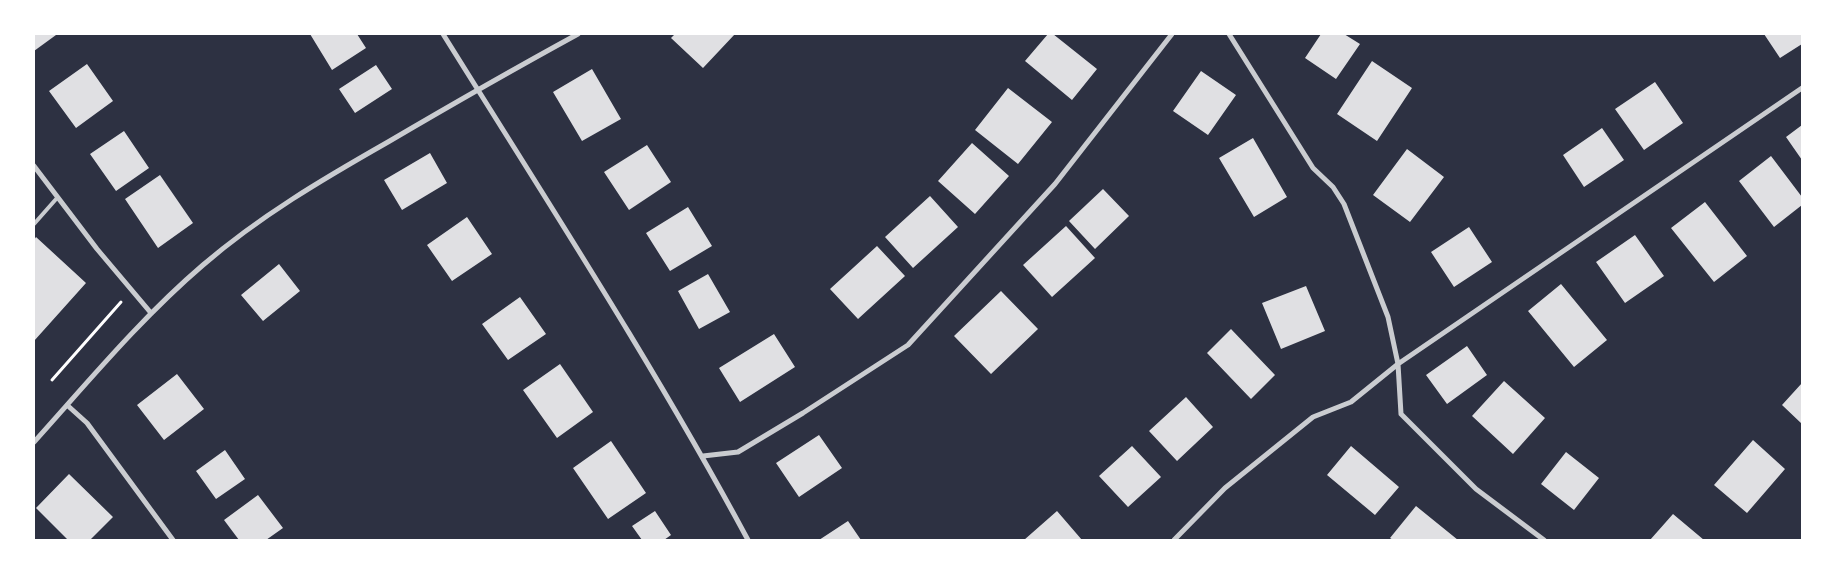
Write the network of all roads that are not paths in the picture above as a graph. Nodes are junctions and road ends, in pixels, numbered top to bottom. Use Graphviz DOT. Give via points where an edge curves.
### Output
graph roads {
  1 [pos="443,34"];
  2 [pos="578,34"];
  3 [pos="1172,34"];
  4 [pos="1229,34"];
  5 [pos="1802,88"];
  6 [pos="478,90"];
  7 [pos="34,166"];
  8 [pos="57,198"];
  9 [pos="34,224"];
  10 [pos="151,313"];
  11 [pos="1398,364"];
  12 [pos="67,405"];
  13 [pos="34,442"];
  14 [pos="703,456"];
  15 [pos="173,540"];
  16 [pos="748,540"];
  17 [pos="1174,540"];
  18 [pos="1544,540"];
  1 -- 6 [label="street"];
  2 -- 6 [label="street"];
  3 -- 14 [label="street" via="1055,184 908,345 738,452"];
  4 -- 11 [label="street" via="1313,168 1333,187 1344,204 1388,317"];
  5 -- 11 [label="street"];
  6 -- 10 [label="street" via="303,191 256,223 202,265"];
  6 -- 14 [label="street"];
  7 -- 8 [label="street"];
  8 -- 9 [label="lane"];
  8 -- 10 [label="street"];
  10 -- 12 [label="street"];
  11 -- 17 [label="street" via="1351,402 1313,417 1225,488"];
  11 -- 18 [label="street" via="1401,414 1476,489"];
  12 -- 13 [label="street"];
  12 -- 15 [label="street" via="87,423"];
  14 -- 16 [label="street"];
}
